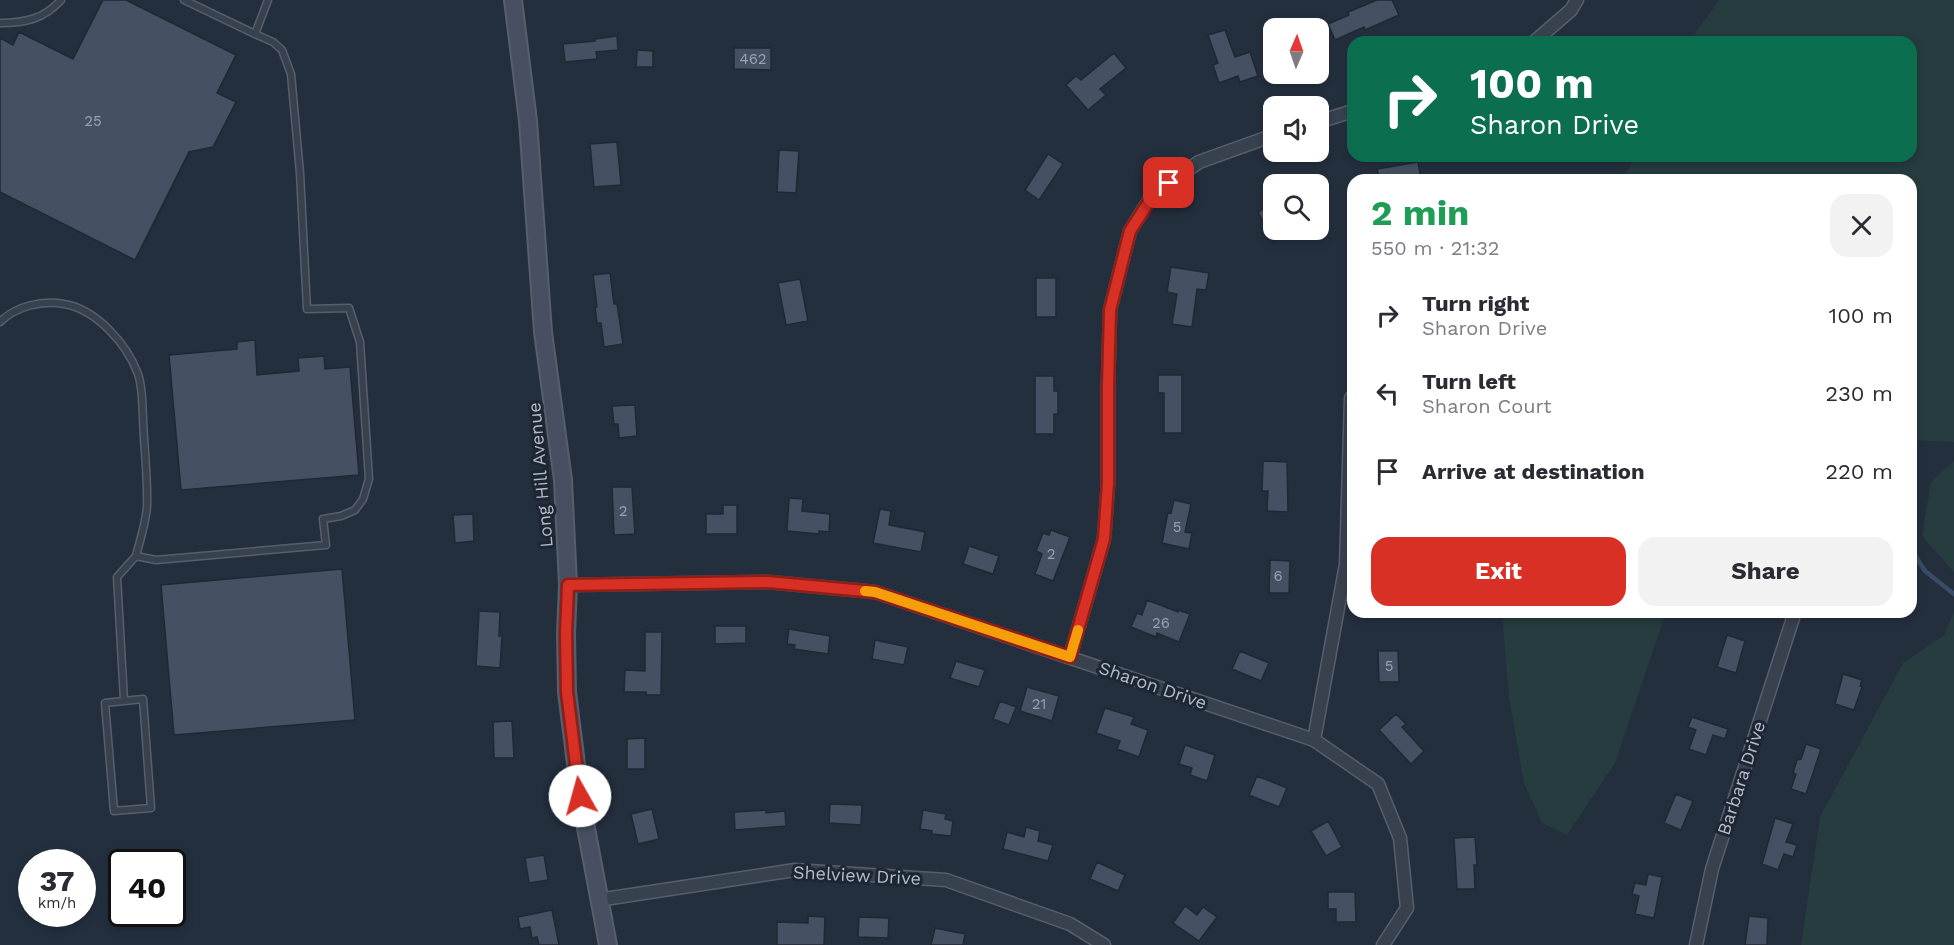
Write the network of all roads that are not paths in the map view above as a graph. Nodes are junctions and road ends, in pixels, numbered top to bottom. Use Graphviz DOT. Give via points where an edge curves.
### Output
graph roads {
  1 [pos="61,0"];
  2 [pos="184,0"];
  3 [pos="268,0"];
  4 [pos="513,0"];
  5 [pos="1577,0"];
  6 [pos="0,24"];
  7 [pos="255,34"];
  8 [pos="1541,36"];
  9 [pos="1347,113"];
  10 [pos="1329,119"];
  11 [pos="1263,139"];
  12 [pos="0,322"];
  13 [pos="1347,536"];
  14 [pos="136,556"];
  15 [pos="568,585"];
  16 [pos="1793,618"];
  17 [pos="1070,657"];
  18 [pos="124,700"];
  19 [pos="1314,740"];
  20 [pos="598,900"];
  21 [pos="608,945"];
  22 [pos="1104,945"];
  23 [pos="1383,945"];
  24 [pos="1696,945"];
  1 -- 6 [label="lane" via="35,19"];
  2 -- 7 [label="lane"];
  3 -- 7 [label="lane"];
  4 -- 15 [label="street, Long Hill Avenue" via="528,121 543,332 563,480"];
  5 -- 8 [label="street"];
  7 -- 14 [label="lane" via="282,50 291,74 307,309 349,308 360,342 370,465 368,490 355,510 323,519 326,544 156,560"];
  9 -- 10 [label="street"];
  11 -- 17 [label="street" via="1199,162 1154,194 1130,231 1110,310 1104,539"];
  12 -- 14 [label="lane" via="16,310 41,303 70,305 99,321 134,364 140,384 147,487 147,508"];
  13 -- 19 [label="street" via="1346,564"];
  14 -- 18 [label="lane" via="117,577"];
  15 -- 17 [label="street, Sharon Drive" via="768,582 875,592"];
  15 -- 20 [label="street, Long Hill Avenue" via="567,692"];
  16 -- 24 [label="street, Barbara Drive" via="1712,869"];
  17 -- 19 [label="street, Sharon Drive"];
  18 -- 18 [label="lane" via="143,699 151,808 114,811 105,703"];
  19 -- 23 [label="street, Sharon Drive" via="1378,784 1400,838 1407,908"];
  20 -- 21 [label="street, Long Hill Avenue"];
  20 -- 22 [label="street, Shelview Drive" via="795,870 946,880 1070,924"];
}
